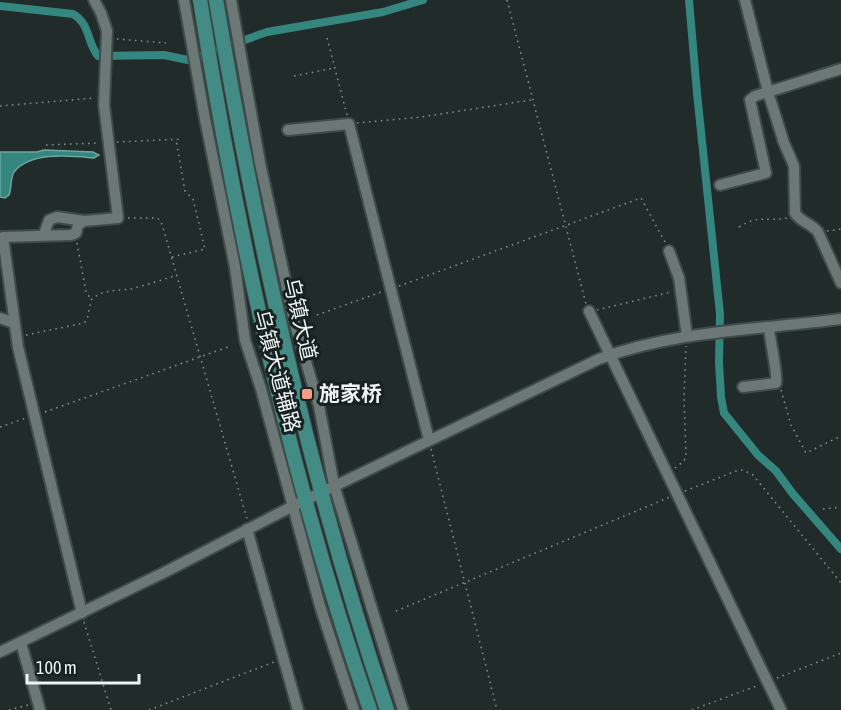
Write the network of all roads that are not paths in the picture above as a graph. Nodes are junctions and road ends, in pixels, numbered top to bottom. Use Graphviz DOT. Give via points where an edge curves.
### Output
graph roads {
  1 [pos="94,0"];
  2 [pos="184,0"];
  3 [pos="200,0"];
  4 [pos="216,0"];
  5 [pos="745,0"];
  6 [pos="232,4"];
  7 [pos="187,23"];
  8 [pos="204,29"];
  9 [pos="841,69"];
  10 [pos="228,72"];
  11 [pos="768,92"];
  12 [pos="247,93"];
  13 [pos="288,130"];
  14 [pos="720,185"];
  15 [pos="84,221"];
  16 [pos="44,234"];
  17 [pos="669,251"];
  18 [pos="841,283"];
  19 [pos="589,311"];
  20 [pos="0,318"];
  21 [pos="841,319"];
  22 [pos="14,323"];
  23 [pos="769,328"];
  24 [pos="687,336"];
  25 [pos="611,355"];
  26 [pos="743,387"];
  27 [pos="429,440"];
  28 [pos="328,489"];
  29 [pos="307,499"];
  30 [pos="292,506"];
  31 [pos="249,529"];
  32 [pos="82,613"];
  33 [pos="21,643"];
  34 [pos="0,652"];
  35 [pos="38,706"];
  36 [pos="298,710"];
  37 [pos="354,710"];
  38 [pos="370,710"];
  39 [pos="387,710"];
  40 [pos="402,710"];
  41 [pos="781,710"];
  1 -- 15 [label="street" via="105,24 104,97 118,218"];
  2 -- 7 [label="street, 乌镇大道辅路"];
  3 -- 8 [label="main road, 乌镇大道"];
  4 -- 6 [label="street"];
  4 -- 10 [label="main road, 乌镇大道"];
  5 -- 11 [label="street"];
  6 -- 12 [label="street, 乌镇大道辅路"];
  7 -- 8 [label="street"];
  7 -- 30 [label="street, 乌镇大道辅路" via="235,267 243,329"];
  8 -- 29 [label="main road, 乌镇大道" via="264,332"];
  9 -- 11 [label="street"];
  10 -- 12 [label="street"];
  10 -- 28 [label="main road, 乌镇大道" via="281,332"];
  11 -- 14 [label="street" via="750,100 766,173"];
  11 -- 18 [label="street" via="794,166 797,217 818,232"];
  12 -- 28 [label="street, 乌镇大道辅路" via="294,321 319,406"];
  13 -- 27 [label="street" via="349,124"];
  15 -- 16 [label="street" via="76,233"];
  15 -- 16 [label="street" via="49,220"];
  16 -- 22 [label="street" via="3,237"];
  17 -- 24 [label="street" via="681,290"];
  19 -- 25 [label="street"];
  20 -- 22 [label="street"];
  21 -- 23 [label="street"];
  22 -- 32 [label="street"];
  23 -- 24 [label="street"];
  23 -- 26 [label="street" via="776,383"];
  24 -- 25 [label="street"];
  25 -- 27 [label="street"];
  25 -- 41 [label="street"];
  27 -- 28 [label="street"];
  28 -- 29 [label="street"];
  28 -- 39 [label="main road, 乌镇大道" via="360,630"];
  28 -- 40 [label="street, 乌镇大道辅路"];
  29 -- 30 [label="street"];
  29 -- 38 [label="main road, 乌镇大道"];
  30 -- 31 [label="street"];
  30 -- 37 [label="street, 乌镇大道辅路"];
  31 -- 32 [label="street"];
  31 -- 36 [label="street"];
  32 -- 33 [label="street"];
  33 -- 34 [label="street"];
  33 -- 35 [label="street"];
}
